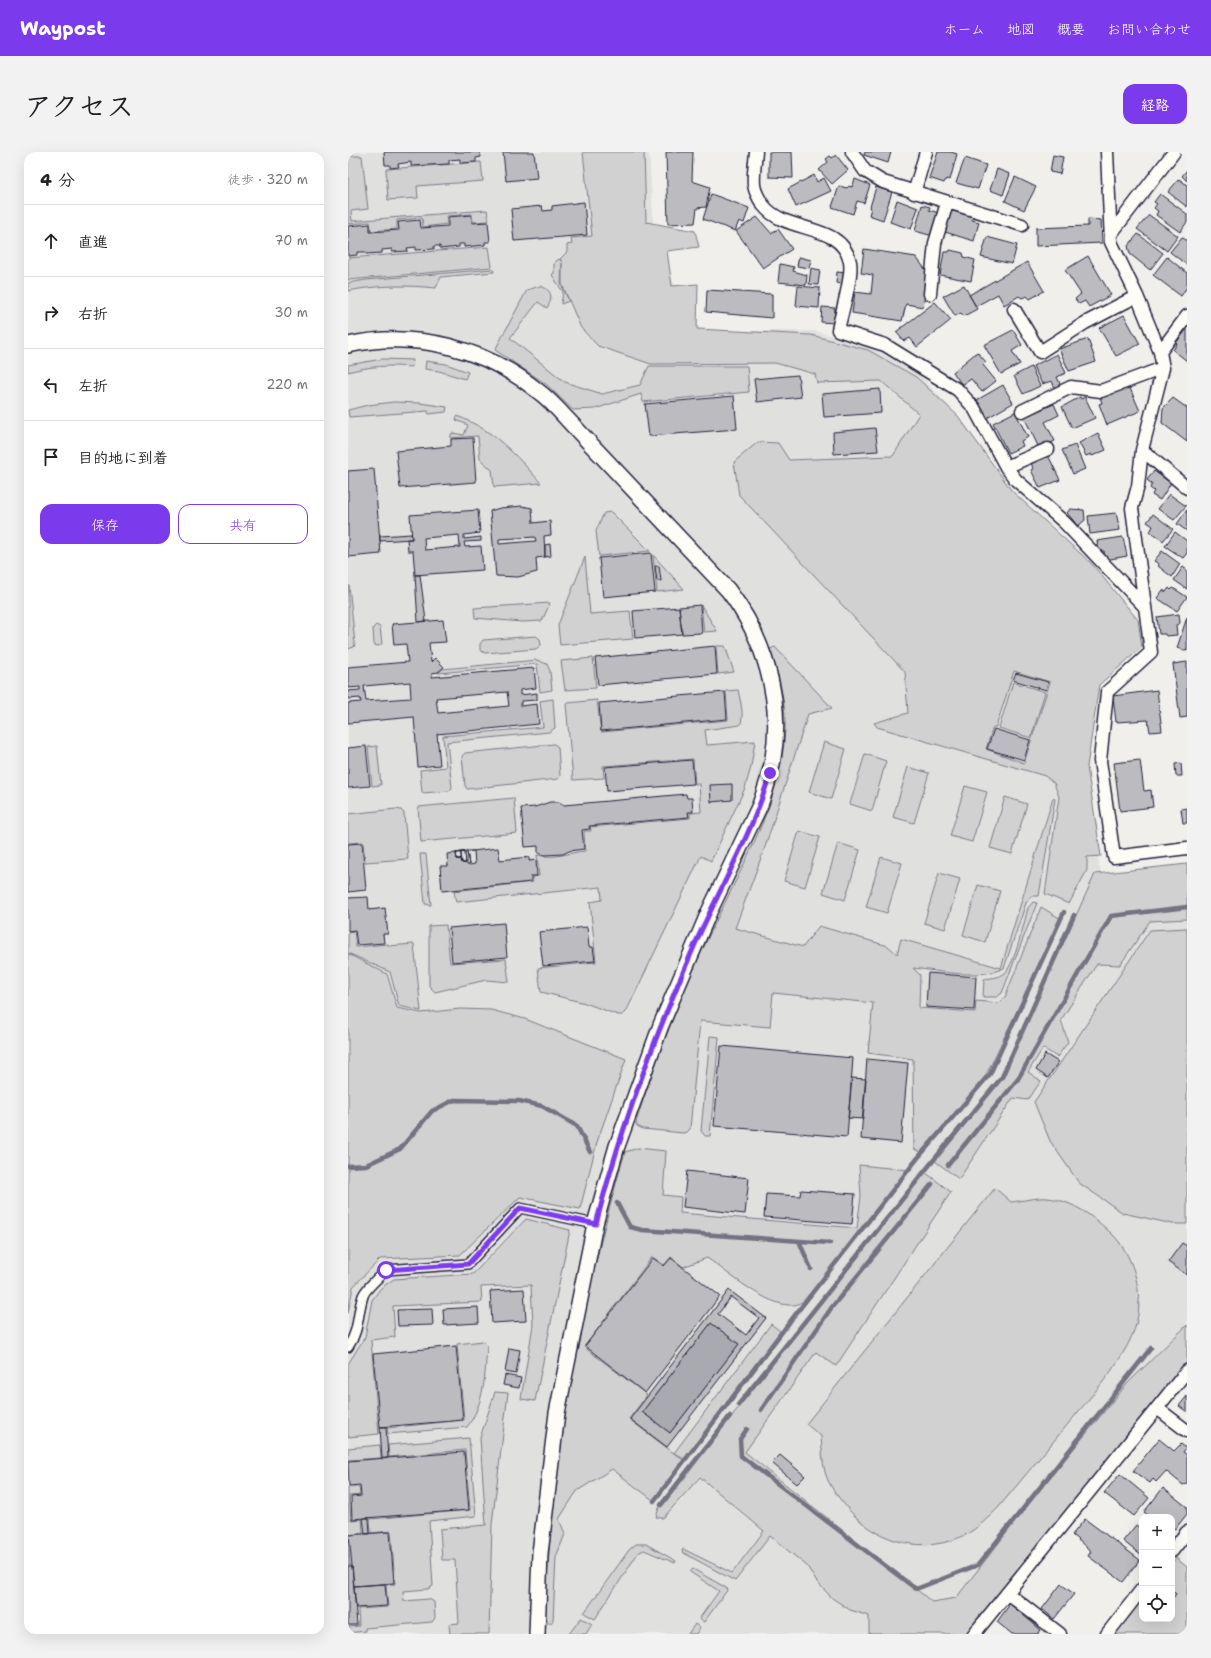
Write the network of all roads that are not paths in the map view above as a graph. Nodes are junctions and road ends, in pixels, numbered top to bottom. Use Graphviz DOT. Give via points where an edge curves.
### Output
graph roads {
  1 [pos="756,152"];
  2 [pos="852,152"];
  3 [pos="926,152"];
  4 [pos="1107,152"];
  5 [pos="1174,152"];
  6 [pos="914,193"];
  7 [pos="947,203"];
  8 [pos="1022,225"];
  9 [pos="1111,234"];
  10 [pos="930,294"];
  11 [pos="1137,296"];
  12 [pos="1014,309"];
  13 [pos="1187,316"];
  14 [pos="348,345"];
  15 [pos="1160,352"];
  16 [pos="1163,368"];
  17 [pos="1022,411"];
  18 [pos="1048,449"];
  19 [pos="1142,450"];
  20 [pos="1006,467"];
  21 [pos="1186,486"];
  22 [pos="1144,607"];
  23 [pos="1187,848"];
  24 [pos="596,1224"];
  25 [pos="348,1347"];
  26 [pos="1187,1371"];
  27 [pos="1157,1408"];
  28 [pos="1187,1432"];
  29 [pos="1187,1532"];
  30 [pos="1173,1550"];
  31 [pos="1007,1593"];
  32 [pos="1139,1593"];
  33 [pos="537,1634"];
  34 [pos="974,1634"];
  35 [pos="1060,1634"];
  36 [pos="1107,1634"];
  1 -- 20 [label="street" via="754,186 758,199 768,212 787,223 823,232 841,244 850,262 850,275 838,330 885,345 958,390 974,408"];
  2 -- 6 [label="street" via="865,171 883,182"];
  3 -- 6 [label="street"];
  4 -- 9 [label="street"];
  5 -- 9 [label="street"];
  6 -- 7 [label="street"];
  7 -- 8 [label="street"];
  7 -- 10 [label="street" via="935,243"];
  9 -- 11 [label="street" via="1111,242"];
  11 -- 12 [label="street" via="1085,323 1040,352"];
  11 -- 15 [label="street"];
  13 -- 15 [label="street"];
  14 -- 24 [label="street" via="394,340 447,346 482,356 534,388 567,419 728,590 754,630 767,667 774,702 776,736 766,787 661,1025 618,1146"];
  15 -- 16 [label="street"];
  16 -- 17 [label="street" via="1101,391 1071,387"];
  16 -- 19 [label="street"];
  18 -- 20 [label="street"];
  19 -- 21 [label="street"];
  19 -- 22 [label="street" via="1138,486 1132,508"];
  20 -- 22 [label="street" via="1016,480 1069,528"];
  22 -- 23 [label="street" via="1151,652 1107,692 1100,761 1114,857"];
  24 -- 25 [label="street" via="520,1208 468,1264 386,1270 363,1294 358,1322"];
  24 -- 33 [label="street" via="556,1421 540,1553"];
  26 -- 27 [label="street"];
  27 -- 28 [label="street"];
  27 -- 31 [label="street"];
  29 -- 30 [label="street"];
  31 -- 34 [label="street"];
  31 -- 35 [label="street"];
  32 -- 36 [label="street"];
}
